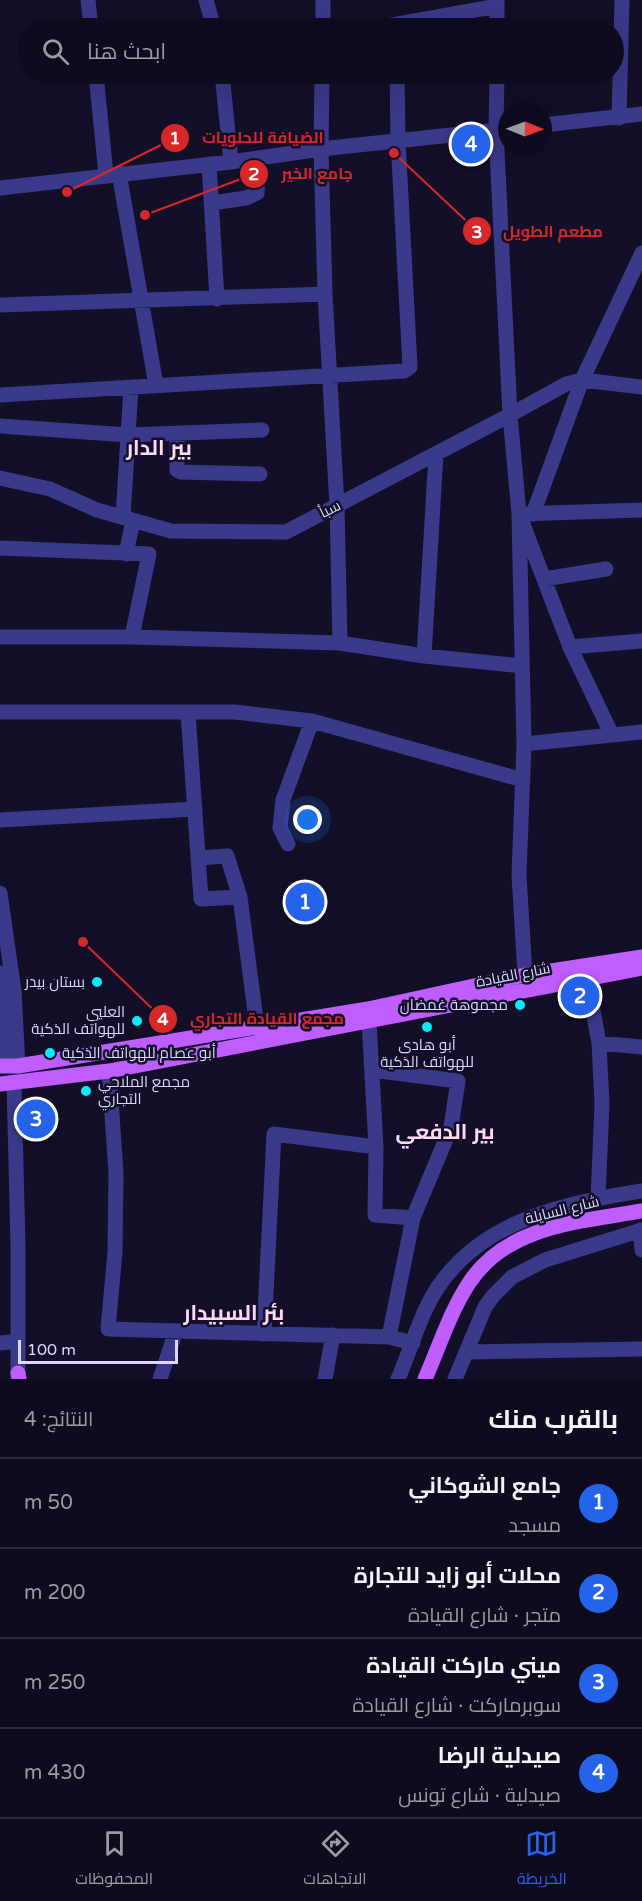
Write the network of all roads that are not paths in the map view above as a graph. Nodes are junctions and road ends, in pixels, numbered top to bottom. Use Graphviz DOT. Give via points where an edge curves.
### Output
graph roads {
  1 [pos="88,0"];
  2 [pos="206,0"];
  3 [pos="323,0"];
  4 [pos="622,0"];
  5 [pos="497,3"];
  6 [pos="90,18"];
  7 [pos="211,18"];
  8 [pos="323,18"];
  9 [pos="434,18"];
  10 [pos="622,18"];
  11 [pos="98,84"];
  12 [pos="223,84"];
  13 [pos="322,84"];
  14 [pos="397,84"];
  15 [pos="498,84"];
  16 [pos="620,84"];
  17 [pos="500,102"];
  18 [pos="642,114"];
  19 [pos="619,118"];
  20 [pos="552,124"];
  21 [pos="498,130"];
  22 [pos="398,140"];
  23 [pos="321,149"];
  24 [pos="503,156"];
  25 [pos="259,158"];
  26 [pos="231,162"];
  27 [pos="209,164"];
  28 [pos="112,174"];
  29 [pos="0,188"];
  30 [pos="212,203"];
  31 [pos="642,253"];
  32 [pos="324,294"];
  33 [pos="217,299"];
  34 [pos="141,301"];
  35 [pos="0,305"];
  36 [pos="330,374"];
  37 [pos="582,380"];
  38 [pos="156,385"];
  39 [pos="131,387"];
  40 [pos="642,387"];
  41 [pos="0,395"];
  42 [pos="510,415"];
  43 [pos="0,426"];
  44 [pos="262,430"];
  45 [pos="177,433"];
  46 [pos="128,435"];
  47 [pos="436,454"];
  48 [pos="260,474"];
  49 [pos="0,478"];
  50 [pos="337,506"];
  51 [pos="642,510"];
  52 [pos="526,514"];
  53 [pos="128,519"];
  54 [pos="0,548"];
  55 [pos="126,554"];
  56 [pos="606,569"];
  57 [pos="544,579"];
  58 [pos="0,636"];
  59 [pos="132,637"];
  60 [pos="642,641"];
  61 [pos="340,643"];
  62 [pos="570,647"];
  63 [pos="424,656"];
  64 [pos="522,666"];
  65 [pos="0,712"];
  66 [pos="188,713"];
  67 [pos="312,721"];
  68 [pos="642,732"];
  69 [pos="612,735"];
  70 [pos="524,744"];
  71 [pos="523,780"];
  72 [pos="195,809"];
  73 [pos="0,820"];
  74 [pos="288,844"];
  75 [pos="198,858"];
  76 [pos="0,893"];
  77 [pos="240,897"];
  78 [pos="642,957"];
  79 [pos="642,968"];
  80 [pos="0,973"];
  81 [pos="525,975"];
  82 [pos="587,978"];
  83 [pos="369,1021"];
  84 [pos="257,1027"];
  85 [pos="599,1043"];
  86 [pos="642,1047"];
  87 [pos="0,1066"];
  88 [pos="18,1066"];
  89 [pos="372,1070"];
  90 [pos="109,1071"];
  91 [pos="6,1084"];
  92 [pos="376,1147"];
  93 [pos="642,1191"];
  94 [pos="598,1198"];
  95 [pos="642,1210"];
  96 [pos="413,1218"];
  97 [pos="641,1230"];
  98 [pos="642,1250"];
  99 [pos="176,1331"];
  100 [pos="264,1334"];
  101 [pos="333,1335"];
  102 [pos="389,1337"];
  103 [pos="5,1343"];
  104 [pos="413,1343"];
  105 [pos="642,1349"];
  106 [pos="466,1352"];
  107 [pos="14,1377"];
  108 [pos="160,1379"];
  109 [pos="325,1379"];
  110 [pos="398,1379"];
  111 [pos="425,1379"];
  112 [pos="455,1379"];
  1 -- 6 [label="street"];
  2 -- 7 [label="street"];
  3 -- 8 [label="street"];
  4 -- 10 [label="street"];
  5 -- 9 [label="street"];
  11 -- 28 [label="street"];
  12 -- 26 [label="street"];
  13 -- 23 [label="street"];
  14 -- 22 [label="street"];
  15 -- 17 [label="street"];
  16 -- 19 [label="street"];
  18 -- 19 [label="street"];
  19 -- 20 [label="street"];
  21 -- 22 [label="street"];
  22 -- 23 [label="street"];
  22 -- 36 [label="street" via="410,367 405,371"];
  23 -- 25 [label="street"];
  23 -- 32 [label="street"];
  24 -- 42 [label="street"];
  25 -- 26 [label="street"];
  25 -- 30 [label="street" via="257,193"];
  26 -- 27 [label="street"];
  27 -- 28 [label="street"];
  27 -- 30 [label="street"];
  28 -- 29 [label="street"];
  28 -- 34 [label="street"];
  30 -- 33 [label="street"];
  31 -- 37 [label="street"];
  32 -- 33 [label="street"];
  32 -- 36 [label="street"];
  33 -- 34 [label="street"];
  34 -- 35 [label="street"];
  34 -- 38 [label="street"];
  36 -- 38 [label="street"];
  36 -- 50 [label="street"];
  37 -- 40 [label="street, سبأ"];
  37 -- 42 [label="street, سبأ" via="566,384"];
  37 -- 52 [label="street"];
  38 -- 39 [label="street"];
  39 -- 41 [label="street"];
  39 -- 46 [label="street"];
  42 -- 47 [label="street, سبأ"];
  42 -- 52 [label="street"];
  43 -- 46 [label="street"];
  44 -- 45 [label="street"];
  45 -- 46 [label="street"];
  45 -- 48 [label="street" via="177,470 181,472"];
  46 -- 53 [label="street"];
  47 -- 50 [label="street, سبأ"];
  47 -- 63 [label="street"];
  49 -- 53 [label="street, سبأ" via="50,489"];
  50 -- 53 [label="street, سبأ" via="286,532 171,531"];
  50 -- 61 [label="street"];
  51 -- 52 [label="street"];
  52 -- 57 [label="street"];
  52 -- 64 [label="street"];
  53 -- 55 [label="street"];
  54 -- 55 [label="street"];
  55 -- 59 [label="street" via="149,555"];
  56 -- 57 [label="street"];
  57 -- 62 [label="street"];
  58 -- 59 [label="street"];
  59 -- 61 [label="street"];
  60 -- 62 [label="street"];
  61 -- 63 [label="street"];
  62 -- 69 [label="street"];
  63 -- 64 [label="street"];
  64 -- 70 [label="street"];
  65 -- 66 [label="street"];
  66 -- 67 [label="street" via="235,712"];
  66 -- 72 [label="street"];
  67 -- 71 [label="street"];
  67 -- 74 [label="street" via="283,800 280,828"];
  68 -- 69 [label="street"];
  69 -- 70 [label="street"];
  70 -- 71 [label="street"];
  71 -- 81 [label="street" via="519,874"];
  72 -- 73 [label="street"];
  72 -- 75 [label="street"];
  75 -- 77 [label="street" via="227,856"];
  75 -- 77 [label="street" via="201,899"];
  76 -- 88 [label="street" via="14,991"];
  77 -- 84 [label="street"];
  78 -- 81 [label="main road, شارع القيادة"];
  79 -- 82 [label="main road, شارع القيادة"];
  80 -- 87 [label="street" via="6,1003 5,1053"];
  81 -- 84 [label="main road, شارع القيادة" via="369,1009"];
  82 -- 83 [label="main road, شارع القيادة"];
  82 -- 85 [label="street"];
  83 -- 89 [label="street"];
  83 -- 90 [label="main road, شارع القيادة"];
  84 -- 88 [label="main road, شارع القيادة"];
  85 -- 86 [label="street"];
  85 -- 94 [label="street" via="602,1104"];
  87 -- 88 [label="main road, شارع القيادة"];
  89 -- 92 [label="street"];
  89 -- 96 [label="street" via="459,1082 452,1127"];
  90 -- 91 [label="main road, شارع القيادة"];
  90 -- 99 [label="street" via="116,1251 108,1329"];
  91 -- 103 [label="street"];
  91 -- 107 [label="street" via="18,1247"];
  92 -- 96 [label="street" via="375,1215"];
  92 -- 100 [label="street" via="274,1134"];
  93 -- 94 [label="street"];
  94 -- 104 [label="street" via="531,1216 483,1241 438,1288"];
  95 -- 111 [label="main road, شارع السايلة" via="544,1230 498,1251 463,1294"];
  96 -- 102 [label="street"];
  97 -- 98 [label="street"];
  97 -- 106 [label="street" via="545,1260 512,1277 485,1307"];
  99 -- 100 [label="street"];
  99 -- 108 [label="street"];
  100 -- 101 [label="street"];
  101 -- 102 [label="street"];
  101 -- 109 [label="street"];
  102 -- 104 [label="street"];
  103 -- 107 [label="street"];
  104 -- 110 [label="street"];
  105 -- 106 [label="street"];
  106 -- 112 [label="street"];
}
